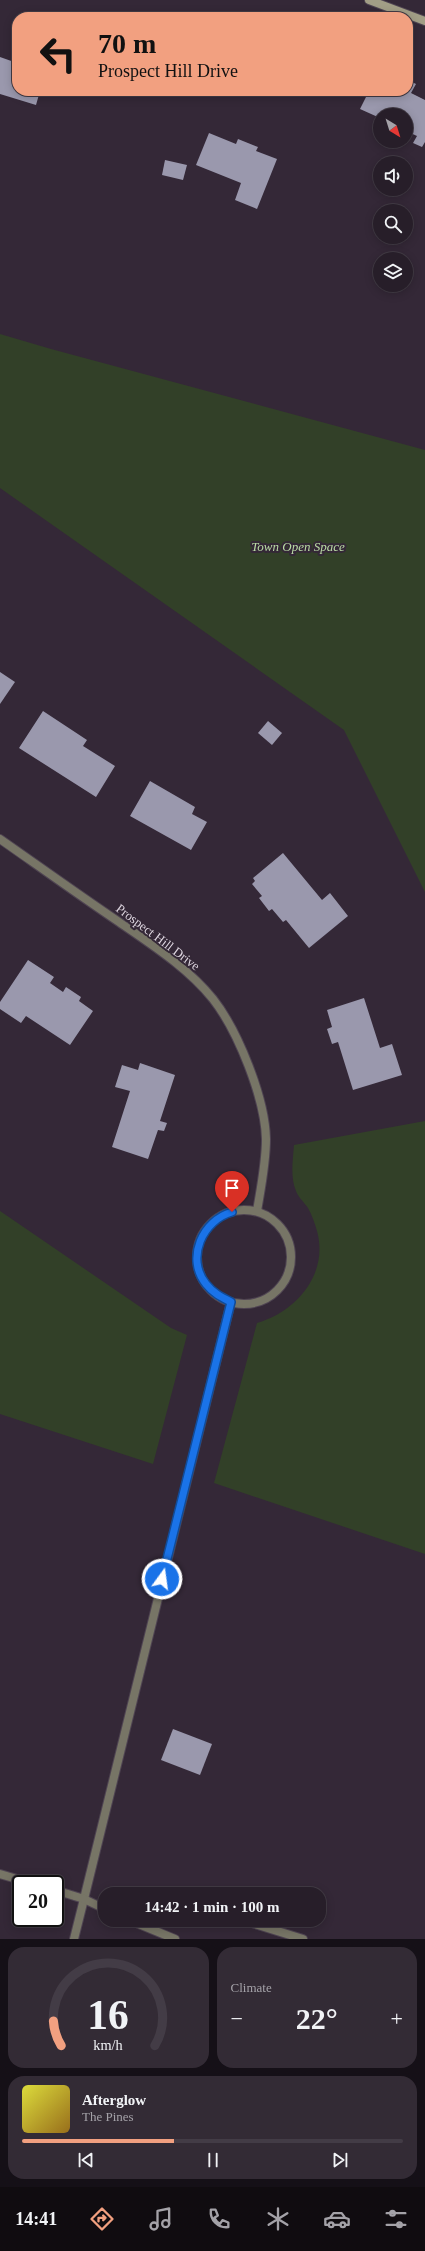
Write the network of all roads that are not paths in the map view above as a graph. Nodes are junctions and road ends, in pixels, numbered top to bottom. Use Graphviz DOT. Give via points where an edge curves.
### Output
graph roads {
  1 [pos="369,0"];
  2 [pos="401,12"];
  3 [pos="413,16"];
  4 [pos="425,21"];
  5 [pos="0,839"];
  6 [pos="257,1211"];
  7 [pos="231,1302"];
  8 [pos="0,1874"];
  9 [pos="12,1878"];
  10 [pos="64,1893"];
  11 [pos="84,1899"];
  12 [pos="98,1905"];
  13 [pos="146,1927"];
  14 [pos="264,1927"];
  15 [pos="74,1939"];
  16 [pos="175,1939"];
  17 [pos="303,1939"];
  1 -- 2 [label="main road"];
  3 -- 4 [label="main road"];
  5 -- 6 [label="street, Prospect Hill Drive" via="163,953 191,976 213,1000 250,1068 261,1101 266,1138"];
  6 -- 7 [label="street" via="240,1209 224,1214 211,1223 201,1236 197,1257 198,1268 205,1283 216,1295"];
  6 -- 7 [label="street" via="270,1217 281,1227 292,1255 290,1269 283,1283 273,1294 260,1301 245,1304"];
  7 -- 11 [label="street"];
  8 -- 9 [label="street"];
  10 -- 11 [label="street"];
  11 -- 12 [label="street"];
  11 -- 15 [label="street"];
  13 -- 16 [label="street"];
  14 -- 17 [label="street"];
}
